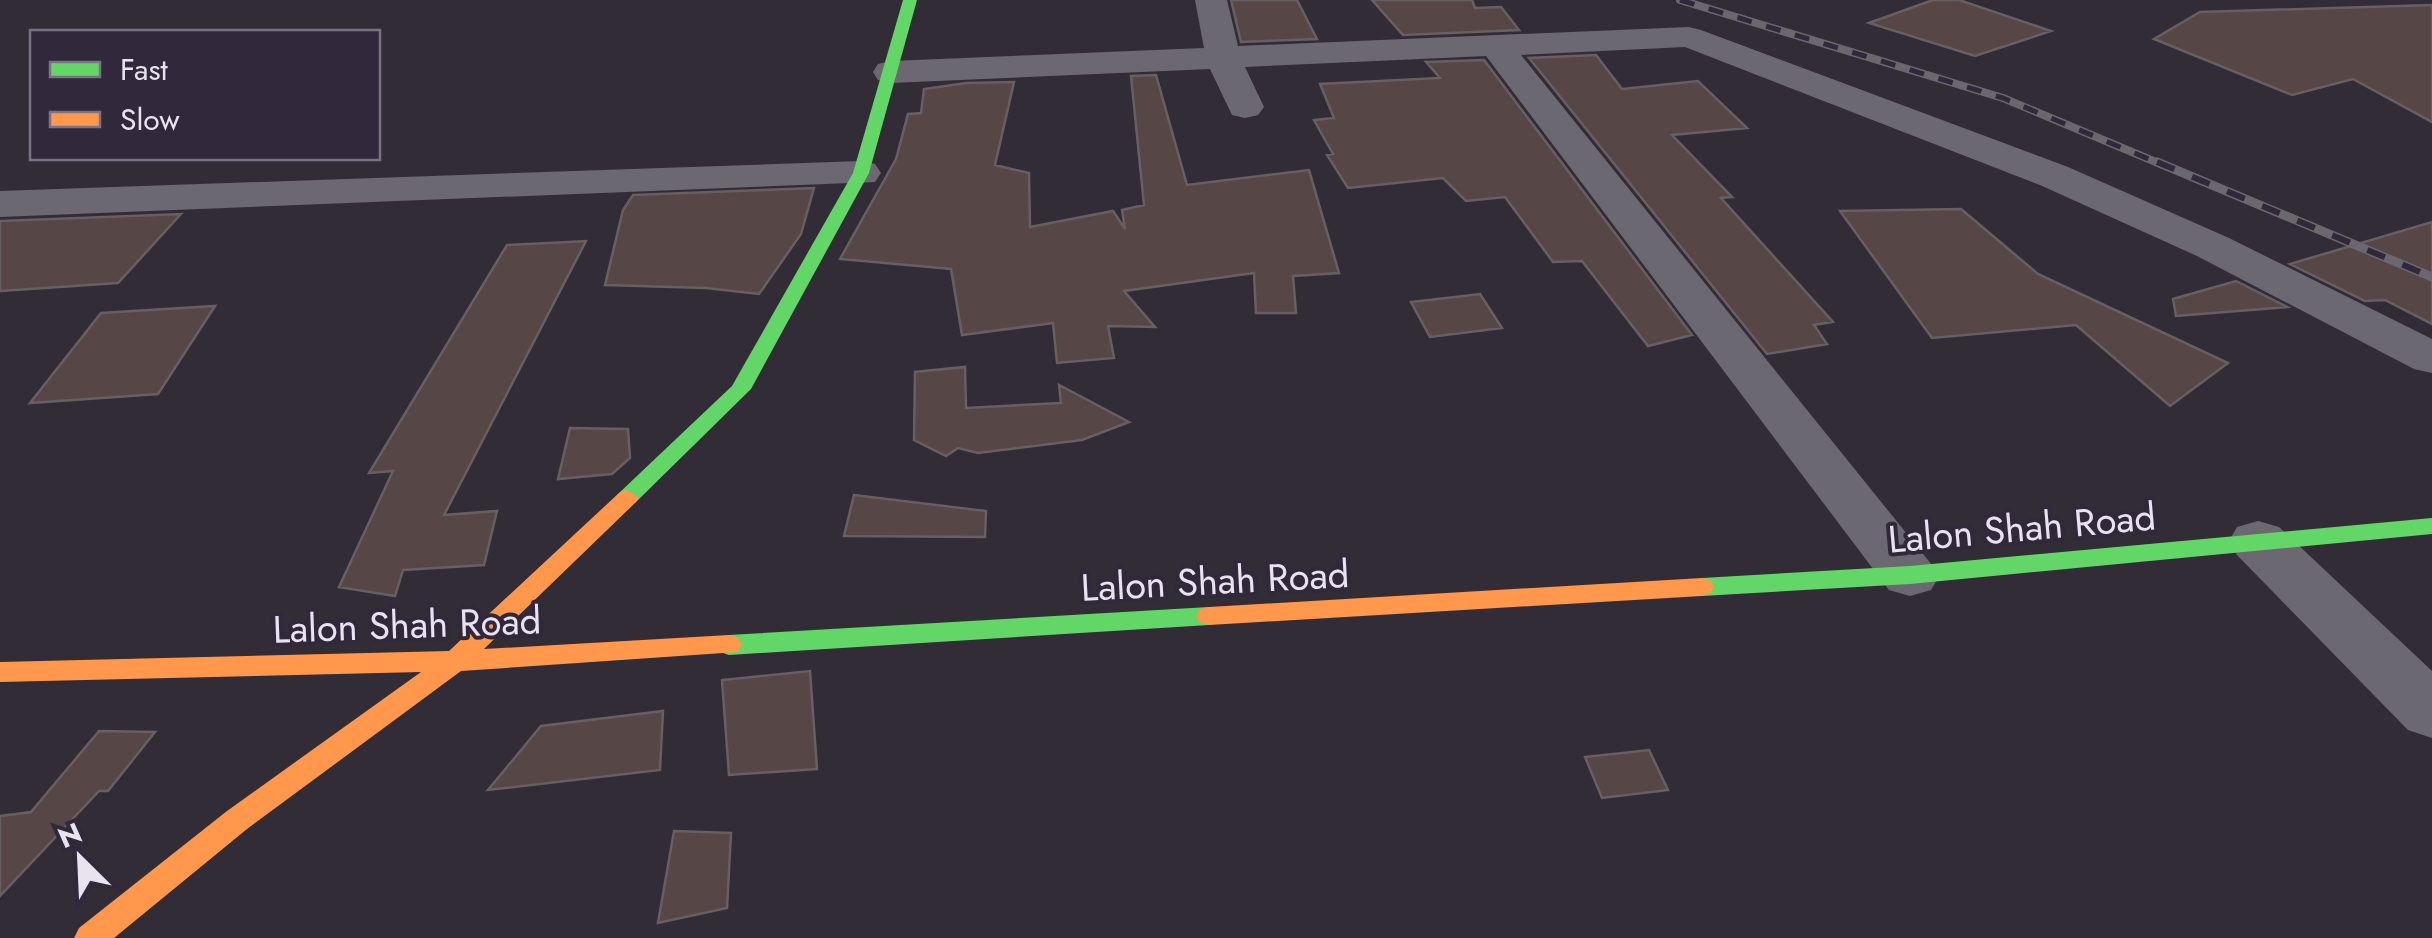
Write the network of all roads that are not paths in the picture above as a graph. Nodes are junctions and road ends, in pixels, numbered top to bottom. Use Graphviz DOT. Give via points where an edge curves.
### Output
graph roads {
  1 [pos="910,0"];
  2 [pos="1211,0"];
  3 [pos="1497,47"];
  4 [pos="1224,59"];
  5 [pos="890,72"];
  6 [pos="1245,107"];
  7 [pos="861,174"];
  8 [pos="0,204"];
  9 [pos="2432,358"];
  10 [pos="2432,526"];
  11 [pos="2258,540"];
  12 [pos="1910,575"];
  13 [pos="455,661"];
  14 [pos="0,672"];
  15 [pos="2432,712"];
  16 [pos="90,938"];
  1 -- 5 [label="street"];
  2 -- 4 [label="street"];
  3 -- 4 [label="street"];
  3 -- 9 [label="street" via="1705,40 2054,176 2213,246"];
  3 -- 12 [label="street"];
  4 -- 5 [label="street"];
  4 -- 6 [label="street"];
  5 -- 7 [label="street"];
  7 -- 8 [label="street"];
  7 -- 13 [label="street" via="741,389"];
  10 -- 11 [label="street, Lalon Shah Road"];
  11 -- 12 [label="street, Lalon Shah Road"];
  11 -- 15 [label="street"];
  12 -- 13 [label="street, Lalon Shah Road"];
  13 -- 14 [label="street, Lalon Shah Road"];
  13 -- 16 [label="street" via="236,820"];
}
